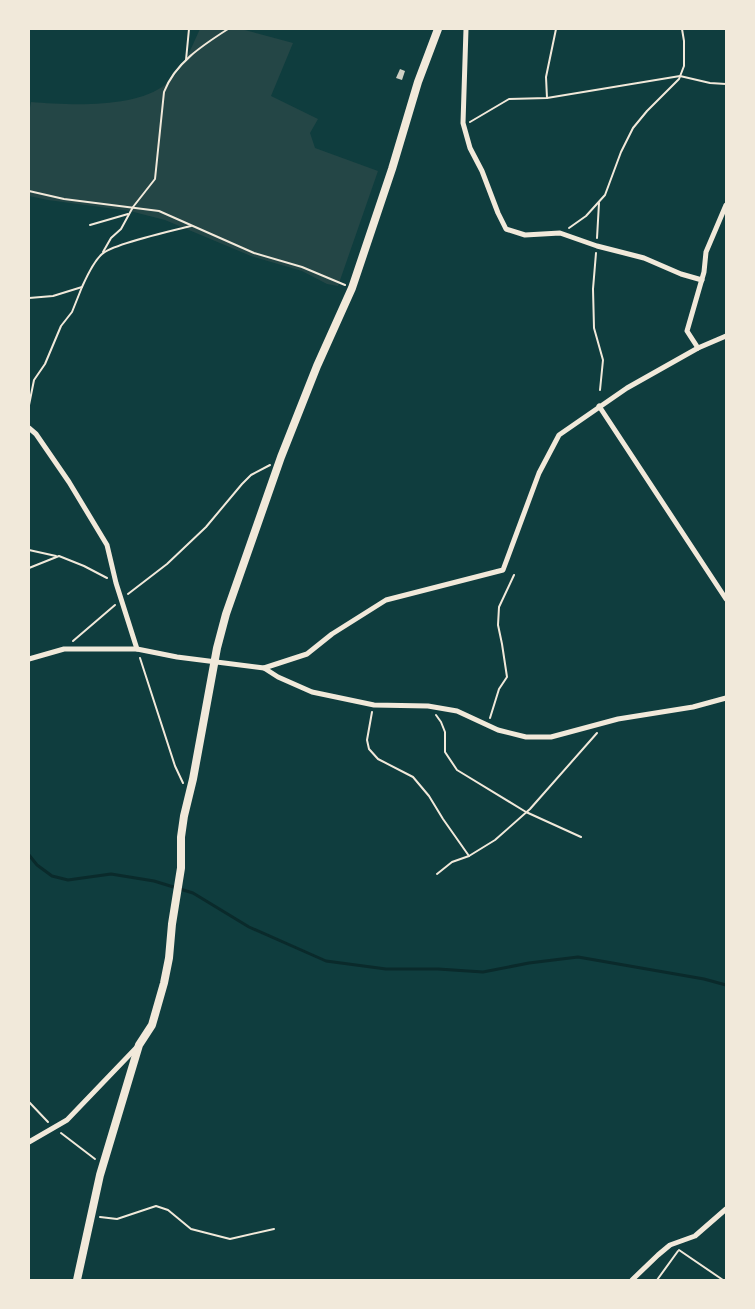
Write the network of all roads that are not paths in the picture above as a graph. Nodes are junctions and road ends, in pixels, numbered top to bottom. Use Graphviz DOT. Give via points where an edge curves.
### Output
graph roads {
  1 [pos="438,29"];
  2 [pos="466,29"];
  3 [pos="726,205"];
  4 [pos="702,280"];
  5 [pos="726,336"];
  6 [pos="698,348"];
  7 [pos="599,406"];
  8 [pos="29,428"];
  9 [pos="726,599"];
  10 [pos="137,649"];
  11 [pos="29,659"];
  12 [pos="215,662"];
  13 [pos="264,668"];
  14 [pos="726,698"];
  15 [pos="139,1045"];
  16 [pos="29,1142"];
  17 [pos="726,1209"];
  18 [pos="77,1280"];
  19 [pos="632,1280"];
  1 -- 12 [label="street" via="352,288 281,458 226,614"];
  2 -- 4 [label="street" via="462,123 506,229 525,235 560,233 644,258"];
  3 -- 4 [label="street" via="706,252"];
  4 -- 6 [label="street" via="687,331"];
  5 -- 6 [label="street"];
  6 -- 7 [label="street"];
  7 -- 9 [label="street"];
  7 -- 13 [label="street" via="558,435 539,473 503,570 386,600 307,654"];
  8 -- 10 [label="street" via="69,482 107,545"];
  10 -- 11 [label="street" via="64,649"];
  10 -- 12 [label="street"];
  12 -- 13 [label="street"];
  12 -- 15 [label="street" via="181,836 181,868 169,958 152,1025"];
  13 -- 14 [label="street" via="312,692 374,704 428,706 457,711 498,730 526,737 551,737"];
  15 -- 16 [label="street" via="67,1120"];
  15 -- 18 [label="street" via="103,1165"];
  17 -- 19 [label="street" via="695,1236 670,1245"];
}
